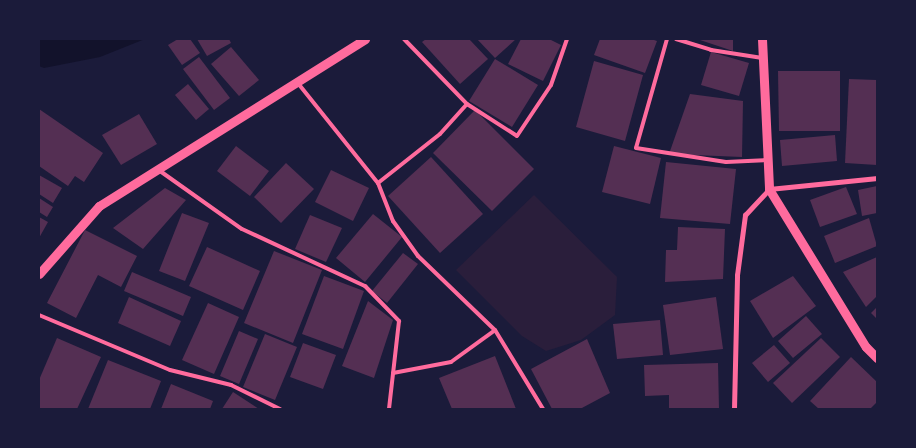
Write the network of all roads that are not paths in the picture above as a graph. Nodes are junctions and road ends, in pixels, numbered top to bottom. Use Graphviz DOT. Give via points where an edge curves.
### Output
graph roads {
  1 [pos="365,39"];
  2 [pos="404,39"];
  3 [pos="567,39"];
  4 [pos="667,39"];
  5 [pos="676,39"];
  6 [pos="762,39"];
  7 [pos="763,58"];
  8 [pos="295,79"];
  9 [pos="467,104"];
  10 [pos="768,160"];
  11 [pos="160,170"];
  12 [pos="877,178"];
  13 [pos="378,183"];
  14 [pos="769,189"];
  15 [pos="39,274"];
  16 [pos="39,315"];
  17 [pos="495,330"];
  18 [pos="877,358"];
  19 [pos="394,373"];
  20 [pos="280,409"];
  21 [pos="389,409"];
  22 [pos="543,409"];
  23 [pos="734,409"];
  1 -- 8 [label="street"];
  2 -- 9 [label="lane"];
  3 -- 9 [label="lane" via="550,85 517,136"];
  4 -- 10 [label="lane" via="636,148 726,162"];
  5 -- 7 [label="lane" via="711,50"];
  6 -- 7 [label="street"];
  7 -- 10 [label="street"];
  8 -- 11 [label="street"];
  8 -- 13 [label="lane"];
  9 -- 13 [label="lane" via="440,134"];
  10 -- 14 [label="street"];
  11 -- 15 [label="street" via="99,206"];
  11 -- 19 [label="lane" via="242,229 365,286 399,321"];
  12 -- 14 [label="street"];
  13 -- 17 [label="lane" via="394,221 418,256"];
  14 -- 18 [label="street" via="866,347"];
  14 -- 23 [label="street" via="745,215 737,275"];
  16 -- 20 [label="lane" via="170,370 231,385"];
  17 -- 19 [label="lane" via="450,362"];
  17 -- 22 [label="lane"];
  19 -- 21 [label="lane"];
}
